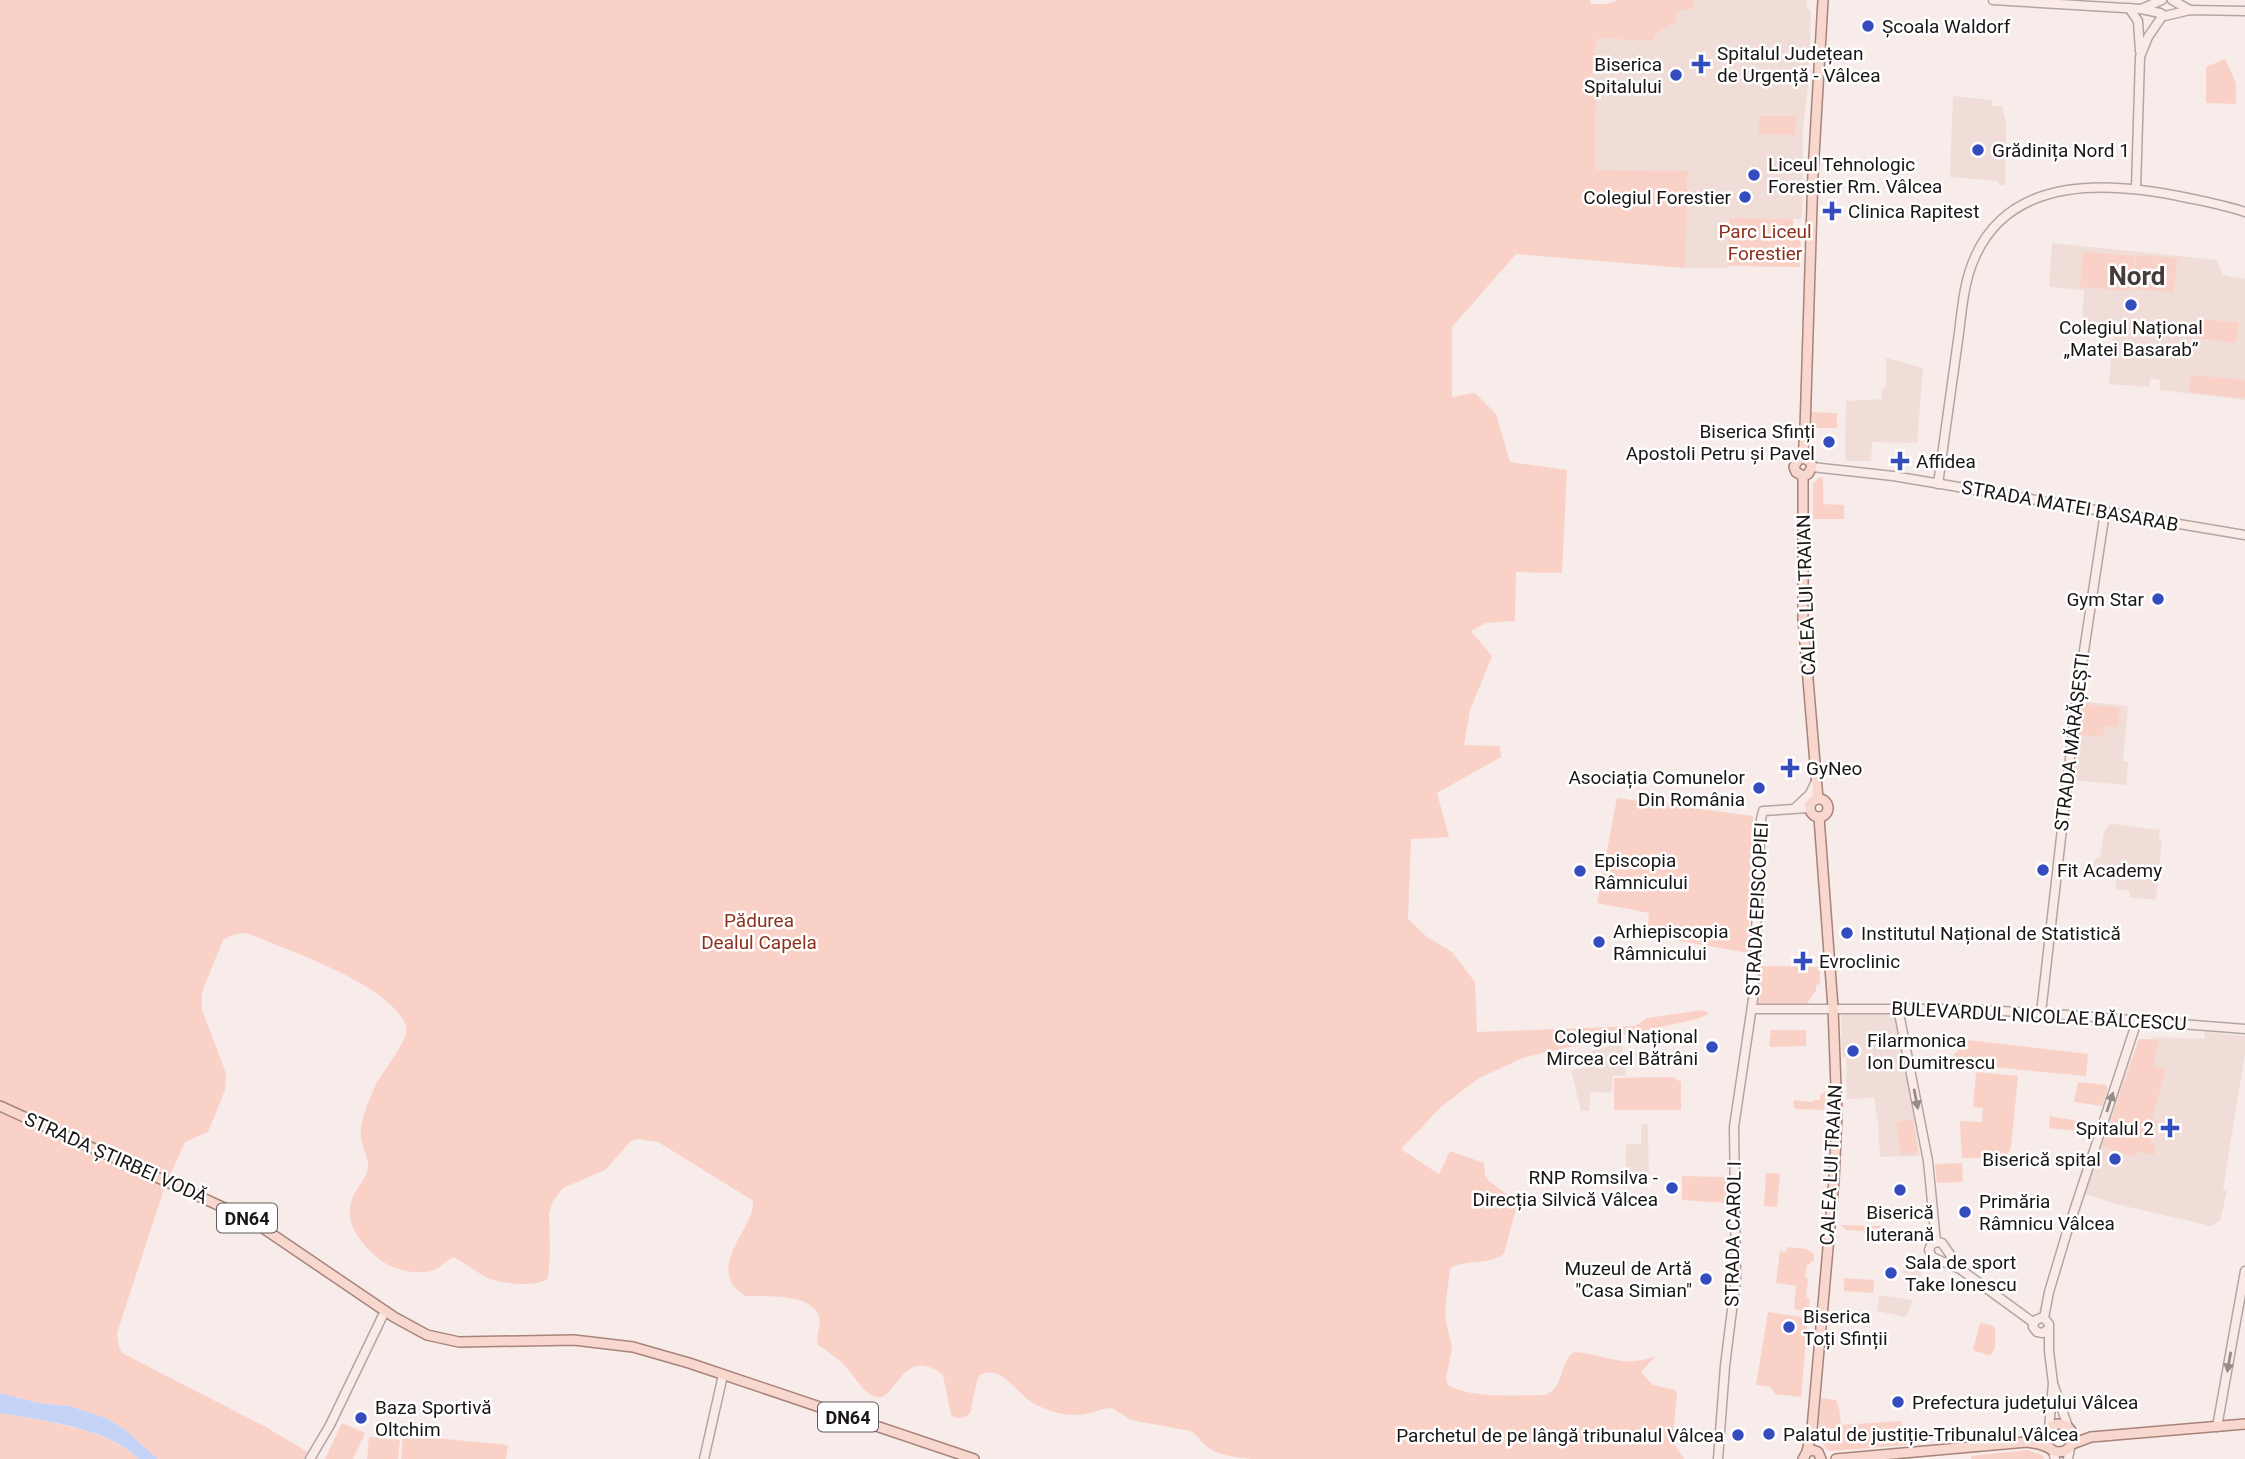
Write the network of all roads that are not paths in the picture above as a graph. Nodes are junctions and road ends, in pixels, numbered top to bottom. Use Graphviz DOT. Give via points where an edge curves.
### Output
graph roads {
  1 [pos="1822,0"];
  2 [pos="1993,0"];
  3 [pos="2162,0"];
  4 [pos="2173,1"];
  5 [pos="2129,8"];
  6 [pos="2141,9"];
  7 [pos="2190,10"];
  8 [pos="2245,10"];
  9 [pos="2173,13"];
  10 [pos="2161,14"];
  11 [pos="2140,57"];
  12 [pos="2136,188"];
  13 [pos="2245,212"];
  14 [pos="1803,458"];
  15 [pos="1812,467"];
  16 [pos="1803,476"];
  17 [pos="1938,484"];
  18 [pos="2105,513"];
  19 [pos="2245,535"];
  20 [pos="1816,781"];
  21 [pos="1818,799"];
  22 [pos="1810,808"];
  23 [pos="1793,809"];
  24 [pos="1819,817"];
  25 [pos="1833,1008"];
  26 [pos="1898,1008"];
  27 [pos="1752,1009"];
  28 [pos="2041,1013"];
  29 [pos="2137,1021"];
  30 [pos="2245,1029"];
  31 [pos="0,1106"];
  32 [pos="1936,1242"];
  33 [pos="1946,1247"];
  34 [pos="1940,1259"];
  35 [pos="1960,1269"];
  36 [pos="2245,1271"];
  37 [pos="384,1311"];
  38 [pos="2044,1318"];
  39 [pos="2034,1322"];
  40 [pos="2045,1331"];
  41 [pos="723,1375"];
  42 [pos="2053,1384"];
  43 [pos="2245,1424"];
  44 [pos="2217,1427"];
  45 [pos="1812,1429"];
  46 [pos="2070,1430"];
  47 [pos="2048,1432"];
  48 [pos="2091,1437"];
  49 [pos="2027,1442"];
  50 [pos="2071,1446"];
  51 [pos="2053,1453"];
  52 [pos="1820,1455"];
  53 [pos="1805,1456"];
  54 [pos="310,1459"];
  55 [pos="704,1459"];
  56 [pos="974,1459"];
  57 [pos="1718,1459"];
  58 [pos="1837,1459"];
  59 [pos="2068,1459"];
  1 -- 14 [label="main road, CALEA LUI TRAIAN"];
  2 -- 5 [label="street"];
  3 -- 6 [label="street"];
  3 -- 10 [label="street"];
  4 -- 7 [label="street"];
  4 -- 9 [label="street"];
  5 -- 6 [label="street"];
  5 -- 11 [label="street" via="2140,28"];
  6 -- 10 [label="street"];
  7 -- 8 [label="street"];
  7 -- 9 [label="street"];
  9 -- 10 [label="street"];
  10 -- 11 [label="street"];
  11 -- 12 [label="street"];
  12 -- 13 [label="street"];
  12 -- 17 [label="street" via="2092,187 2048,194 2013,211 1981,245 1963,302"];
  14 -- 15 [label="main road"];
  14 -- 16 [label="main road, CALEA LUI TRAIAN" via="1794,467"];
  15 -- 16 [label="main road"];
  15 -- 17 [label="street, STRADA MATEI BASARAB"];
  16 -- 20 [label="main road, CALEA LUI TRAIAN" via="1802,604"];
  17 -- 18 [label="street, STRADA MATEI BASARAB"];
  18 -- 19 [label="street, STRADA MATEI BASARAB"];
  18 -- 28 [label="street, STRADA MĂRĂȘEȘTI" via="2077,697"];
  20 -- 21 [label="main road, CALEA LUI TRAIAN"];
  20 -- 23 [label="street" via="1810,794"];
  21 -- 22 [label="main road"];
  21 -- 24 [label="main road, CALEA LUI TRAIAN" via="1828,808"];
  22 -- 23 [label="street"];
  22 -- 24 [label="main road"];
  23 -- 27 [label="street, STRADA EPISCOPIEI" via="1763,811"];
  24 -- 25 [label="main road, CALEA LUI TRAIAN"];
  25 -- 26 [label="street, BULEVARDUL NICOLAE BĂLCESCU"];
  25 -- 27 [label="street, STRADA EPISCOPIEI"];
  25 -- 45 [label="main road, CALEA LUI TRAIAN" via="1836,1143"];
  26 -- 28 [label="street, BULEVARDUL NICOLAE BĂLCESCU"];
  26 -- 32 [label="street, one-way" via="1928,1161"];
  27 -- 57 [label="street, STRADA CAROL I" via="1734,1127 1735,1278"];
  28 -- 29 [label="street, BULEVARDUL NICOLAE BĂLCESCU"];
  29 -- 30 [label="street, BULEVARDUL NICOLAE BĂLCESCU"];
  38 -- 29 [label="street, one-way" via="2067,1232"];
  31 -- 37 [label="main road, STRADA ȘTIRBEI VODĂ / DN64" via="251,1220"];
  32 -- 33 [label="street"];
  32 -- 34 [label="street" via="1929,1252"];
  33 -- 34 [label="street"];
  33 -- 35 [label="street"];
  34 -- 35 [label="street"];
  35 -- 39 [label="street"];
  36 -- 44 [label="street, one-way"];
  37 -- 41 [label="main road, STRADA ȘTIRBEI VODĂ / DN64" via="416,1330 450,1341 608,1343 668,1356"];
  37 -- 54 [label="street" via="343,1401"];
  38 -- 39 [label="street"];
  38 -- 40 [label="street" via="2049,1324"];
  39 -- 40 [label="street" via="2035,1330"];
  40 -- 42 [label="street"];
  41 -- 55 [label="street"];
  41 -- 56 [label="main road, STRADA ȘTIRBEI VODĂ / DN64"];
  42 -- 46 [label="street"];
  42 -- 47 [label="street"];
  43 -- 44 [label="main road"];
  44 -- 48 [label="main road"];
  45 -- 52 [label="main road, CALEA LUI TRAIAN"];
  45 -- 53 [label="main road, CALEA LUI TRAIAN"];
  46 -- 47 [label="main road" via="2060,1424"];
  46 -- 48 [label="main road"];
  46 -- 50 [label="main road"];
  47 -- 49 [label="main road"];
  47 -- 51 [label="main road" via="2046,1442"];
  48 -- 50 [label="main road"];
  49 -- 51 [label="main road"];
  49 -- 58 [label="main road"];
  50 -- 51 [label="main road"];
  50 -- 59 [label="street"];
  52 -- 53 [label="main road" via="1812,1450"];
  52 -- 58 [label="main road"];
}
